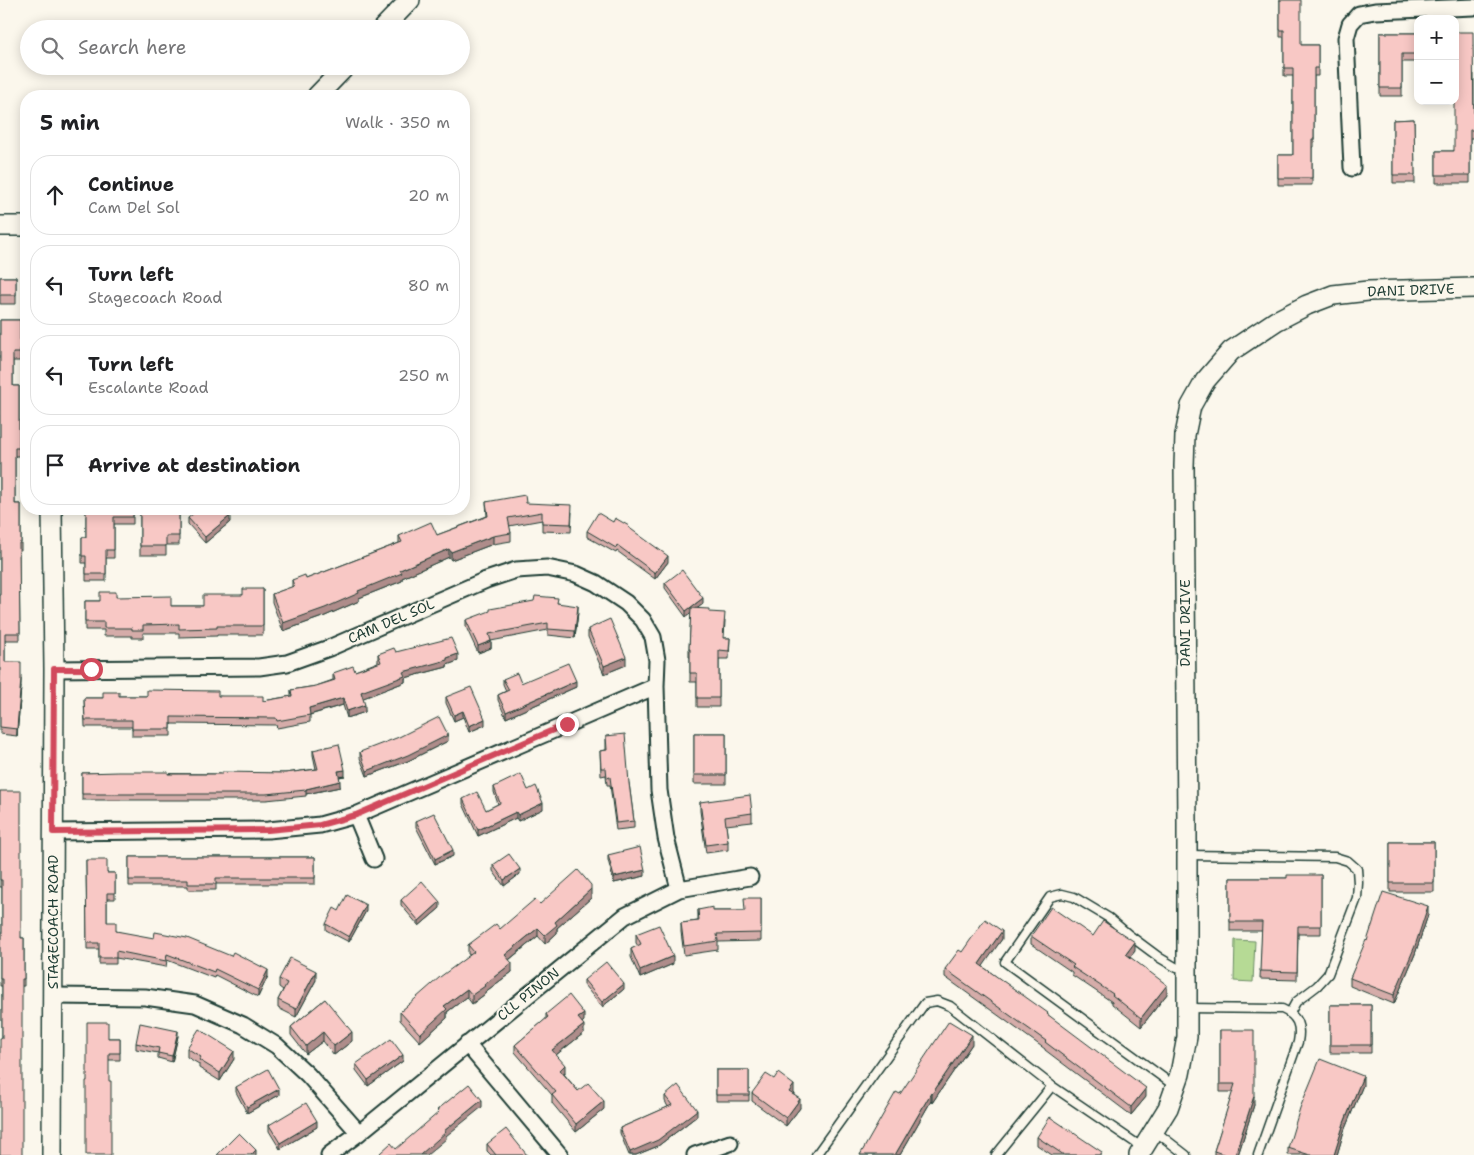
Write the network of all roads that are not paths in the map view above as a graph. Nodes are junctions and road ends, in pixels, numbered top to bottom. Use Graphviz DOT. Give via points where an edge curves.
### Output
graph roads {
  1 [pos="410,0"];
  2 [pos="1474,7"];
  3 [pos="391,20"];
  4 [pos="337,75"];
  5 [pos="323,90"];
  6 [pos="1352,168"];
  7 [pos="0,226"];
  8 [pos="20,226"];
  9 [pos="1474,288"];
  10 [pos="52,515"];
  11 [pos="54,669"];
  12 [pos="656,686"];
  13 [pos="356,815"];
  14 [pos="53,832"];
  15 [pos="1187,855"];
  16 [pos="374,859"];
  17 [pos="750,877"];
  18 [pos="679,889"];
  19 [pos="1187,968"];
  20 [pos="53,996"];
  21 [pos="1186,1008"];
  22 [pos="1290,1013"];
  23 [pos="467,1044"];
  24 [pos="1052,1086"];
  25 [pos="1176,1087"];
  26 [pos="1155,1131"];
  27 [pos="359,1133"];
  28 [pos="730,1143"];
  29 [pos="1141,1152"];
  30 [pos="52,1155"];
  31 [pos="329,1155"];
  32 [pos="560,1155"];
  33 [pos="695,1155"];
  34 [pos="816,1155"];
  35 [pos="996,1155"];
  36 [pos="1186,1155"];
  37 [pos="1258,1155"];
  1 -- 3 [label="street"];
  2 -- 6 [label="street" via="1375,11 1359,14 1350,24 1346,38"];
  4 -- 5 [label="street"];
  7 -- 8 [label="street"];
  9 -- 15 [label="street, DANI DRIVE" via="1368,291 1333,295 1307,305 1231,351 1206,381 1191,406 1185,435 1184,466"];
  10 -- 11 [label="street, STAGECOACH ROAD"];
  11 -- 12 [label="street, CAM DEL SOL" via="259,667 287,663 486,580 516,570 546,568 576,574 596,583 643,620 653,637 657,660"];
  11 -- 14 [label="street, STAGECOACH ROAD"];
  12 -- 13 [label="street"];
  12 -- 18 [label="street, CAM DEL SOL" via="659,790 666,838"];
  13 -- 14 [label="street" via="320,825 268,830"];
  13 -- 16 [label="street"];
  14 -- 20 [label="street, STAGECOACH ROAD"];
  15 -- 19 [label="street, DANI DRIVE"];
  15 -- 22 [label="lane" via="1335,857 1348,861 1357,869 1356,898 1328,974 1296,1002"];
  17 -- 18 [label="street, CLL PINON"];
  18 -- 23 [label="street, CLL PINON" via="625,916"];
  19 -- 21 [label="street, DANI DRIVE"];
  19 -- 25 [label="lane" via="1178,968 1160,958 1109,918 1074,897 1062,894 1050,897 1005,962"];
  20 -- 27 [label="street" via="145,997 195,1004 243,1025 277,1046 308,1074"];
  20 -- 30 [label="street, STAGECOACH ROAD"];
  21 -- 22 [label="lane" via="1282,1009"];
  21 -- 25 [label="street, DANI DRIVE" via="1187,1037"];
  22 -- 37 [label="lane" via="1300,1032 1298,1042"];
  23 -- 27 [label="street, CLL PINON"];
  23 -- 32 [label="street"];
  24 -- 29 [label="lane"];
  24 -- 34 [label="lane" via="950,1006 937,1001 925,1003"];
  24 -- 35 [label="lane"];
  25 -- 26 [label="street, DANI DRIVE"];
  26 -- 29 [label="street, DANI DRIVE"];
  26 -- 36 [label="lane"];
  27 -- 31 [label="street, CLL PINON"];
  28 -- 33 [label="street"];
}
